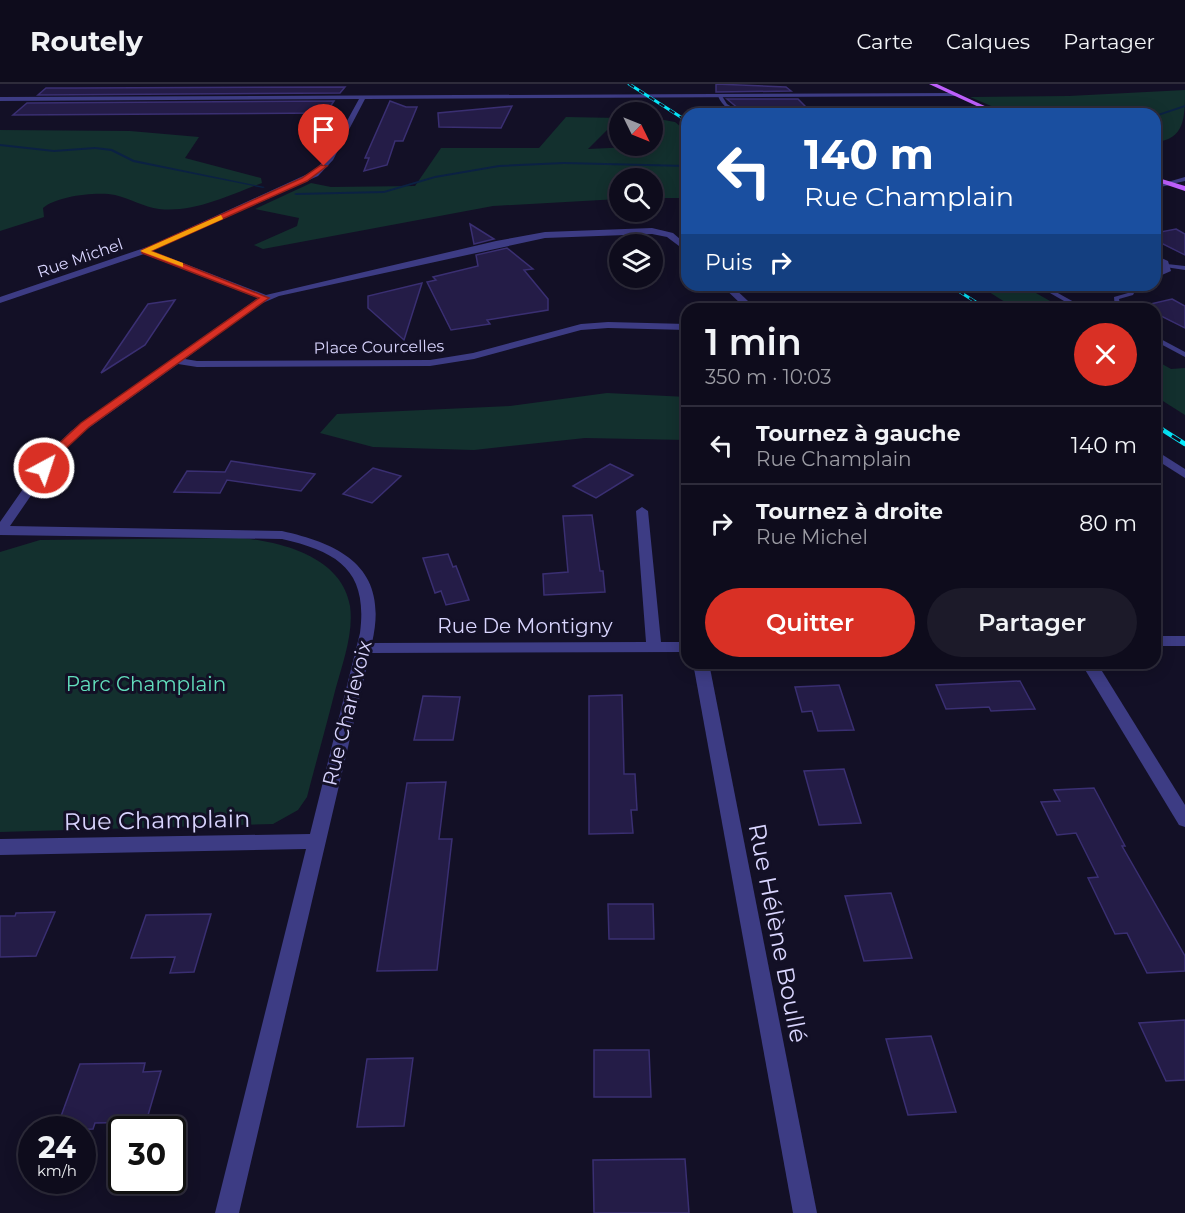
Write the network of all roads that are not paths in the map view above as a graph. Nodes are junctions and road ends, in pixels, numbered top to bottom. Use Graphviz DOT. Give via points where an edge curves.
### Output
graph roads {
  1 [pos="932,84"];
  2 [pos="418,89"];
  3 [pos="957,95"];
  4 [pos="363,97"];
  5 [pos="424,97"];
  6 [pos="720,97"];
  7 [pos="0,99"];
  8 [pos="730,108"];
  9 [pos="986,108"];
  10 [pos="1185,179"];
  11 [pos="1161,181"];
  12 [pos="1167,183"];
  13 [pos="1161,184"];
  14 [pos="1185,189"];
  15 [pos="681,244"];
  16 [pos="144,251"];
  17 [pos="1161,262"];
  18 [pos="1167,266"];
  19 [pos="1185,268"];
  20 [pos="1161,273"];
  21 [pos="732,291"];
  22 [pos="1050,291"];
  23 [pos="1132,291"];
  24 [pos="265,298"];
  25 [pos="0,300"];
  26 [pos="745,303"];
  27 [pos="1072,303"];
  28 [pos="1117,303"];
  29 [pos="681,327"];
  30 [pos="1161,341"];
  31 [pos="1185,355"];
  32 [pos="175,360"];
  33 [pos="1161,458"];
  34 [pos="1185,474"];
  35 [pos="642,511"];
  36 [pos="0,531"];
  37 [pos="1185,641"];
  38 [pos="1161,642"];
  39 [pos="654,647"];
  40 [pos="681,647"];
  41 [pos="364,648"];
  42 [pos="701,669"];
  43 [pos="1093,669"];
  44 [pos="1185,820"];
  45 [pos="316,841"];
  46 [pos="0,848"];
  47 [pos="227,1213"];
  48 [pos="805,1213"];
  1 -- 3 [label="main road"];
  2 -- 5 [label="street"];
  3 -- 6 [label="street"];
  3 -- 9 [label="main road"];
  4 -- 5 [label="street"];
  4 -- 7 [label="street"];
  4 -- 16 [label="street, Rue Michel" via="320,170"];
  5 -- 6 [label="street"];
  6 -- 8 [label="lane"];
  10 -- 12 [label="lane"];
  11 -- 12 [label="main road"];
  12 -- 13 [label="street"];
  12 -- 14 [label="main road"];
  15 -- 24 [label="street" via="673,237 652,231 545,235"];
  16 -- 24 [label="street"];
  16 -- 25 [label="street, Rue Michel"];
  17 -- 18 [label="street"];
  18 -- 19 [label="lane"];
  18 -- 20 [label="street" via="1166,272"];
  21 -- 26 [label="street"];
  22 -- 27 [label="lane"];
  23 -- 28 [label="lane" via="1116,298"];
  24 -- 32 [label="street"];
  29 -- 32 [label="street, Place Courcelles" via="581,327 484,354 430,363"];
  30 -- 31 [label="lane"];
  32 -- 36 [label="street" via="66,441"];
  33 -- 34 [label="street"];
  35 -- 39 [label="street"];
  36 -- 41 [label="street, Rue Charlevoix" via="248,533 306,540 344,559 362,579 370,605"];
  37 -- 38 [label="street"];
  39 -- 40 [label="street, Rue De Montigny"];
  39 -- 41 [label="street, Rue De Montigny"];
  41 -- 45 [label="street, Rue Charlevoix"];
  42 -- 48 [label="street, Rue Hélène Boullé"];
  43 -- 44 [label="street"];
  45 -- 46 [label="street, Rue Champlain"];
  45 -- 47 [label="street, Rue Charlevoix"];
}
